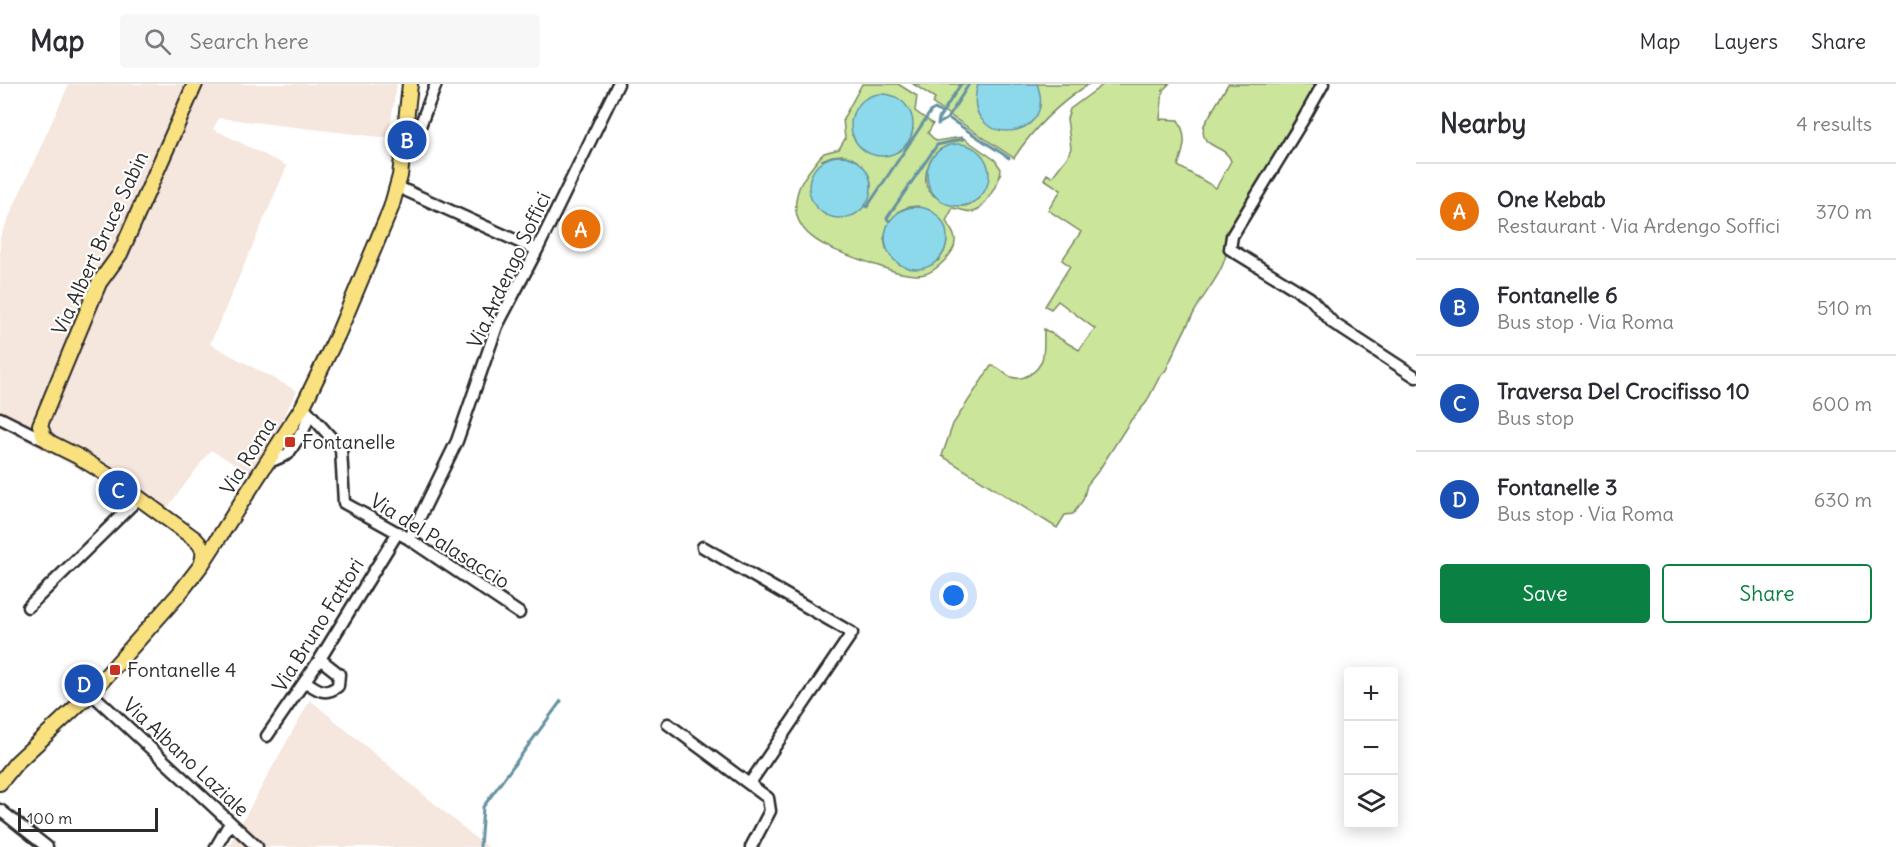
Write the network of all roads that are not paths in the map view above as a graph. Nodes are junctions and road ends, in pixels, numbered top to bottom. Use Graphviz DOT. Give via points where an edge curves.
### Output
graph roads {
  1 [pos="195,84"];
  2 [pos="410,84"];
  3 [pos="436,84"];
  4 [pos="618,84"];
  5 [pos="1323,84"];
  6 [pos="404,128"];
  7 [pos="398,187"];
  8 [pos="537,249"];
  9 [pos="1416,377"];
  10 [pos="306,410"];
  11 [pos="0,417"];
  12 [pos="41,419"];
  13 [pos="15,425"];
  14 [pos="51,443"];
  15 [pos="138,499"];
  16 [pos="398,532"];
  17 [pos="221,535"];
  18 [pos="195,539"];
  19 [pos="409,539"];
  20 [pos="703,547"];
  21 [pos="202,564"];
  22 [pos="28,607"];
  23 [pos="519,612"];
  24 [pos="320,659"];
  25 [pos="306,682"];
  26 [pos="91,693"];
  27 [pos="668,724"];
  28 [pos="267,736"];
  29 [pos="0,783"];
  30 [pos="750,783"];
  31 [pos="0,810"];
  32 [pos="230,823"];
  33 [pos="47,847"];
  34 [pos="216,847"];
  35 [pos="257,847"];
  36 [pos="751,847"];
  1 -- 12 [label="main road, Via Albert Bruce Sabin" via="120,254 99,283"];
  2 -- 6 [label="main road, Via Roma"];
  3 -- 6 [label="street" via="420,126"];
  4 -- 8 [label="street, Via Ardengo Soffici"];
  5 -- 9 [label="street" via="1232,236 1230,249 1310,298 1333,323"];
  6 -- 7 [label="main road, Via Roma"];
  7 -- 8 [label="street"];
  7 -- 10 [label="main road, Via Roma"];
  8 -- 19 [label="street, Via Ardengo Soffici" via="497,326 457,441"];
  10 -- 16 [label="street, Via del Palasaccio" via="341,449 344,503"];
  10 -- 17 [label="main road, Via Roma"];
  11 -- 13 [label="street"];
  12 -- 13 [label="street" via="32,427"];
  12 -- 14 [label="main road" via="41,432"];
  13 -- 14 [label="street"];
  14 -- 15 [label="main road" via="106,474"];
  15 -- 18 [label="main road"];
  15 -- 22 [label="street"];
  16 -- 19 [label="street, Via del Palasaccio"];
  16 -- 24 [label="street, Via Bruno Fattori"];
  17 -- 18 [label="main road" via="212,541"];
  17 -- 21 [label="main road, Via Roma"];
  18 -- 21 [label="main road" via="204,551"];
  19 -- 23 [label="street, Via del Palasaccio"];
  20 -- 30 [label="street" via="852,633"];
  21 -- 26 [label="main road, Via Roma"];
  24 -- 25 [label="street, Via Bruno Fattori"];
  24 -- 25 [label="street" via="339,674 338,686 321,692"];
  25 -- 28 [label="street, Via Bruno Fattori"];
  26 -- 29 [label="main road, Via Roma"];
  26 -- 32 [label="street, Via Albano Laziale"];
  27 -- 30 [label="street"];
  30 -- 36 [label="street" via="768,798 770,811"];
  31 -- 33 [label="street"];
  32 -- 34 [label="street"];
  32 -- 35 [label="street, Via Albano Laziale"];
}
